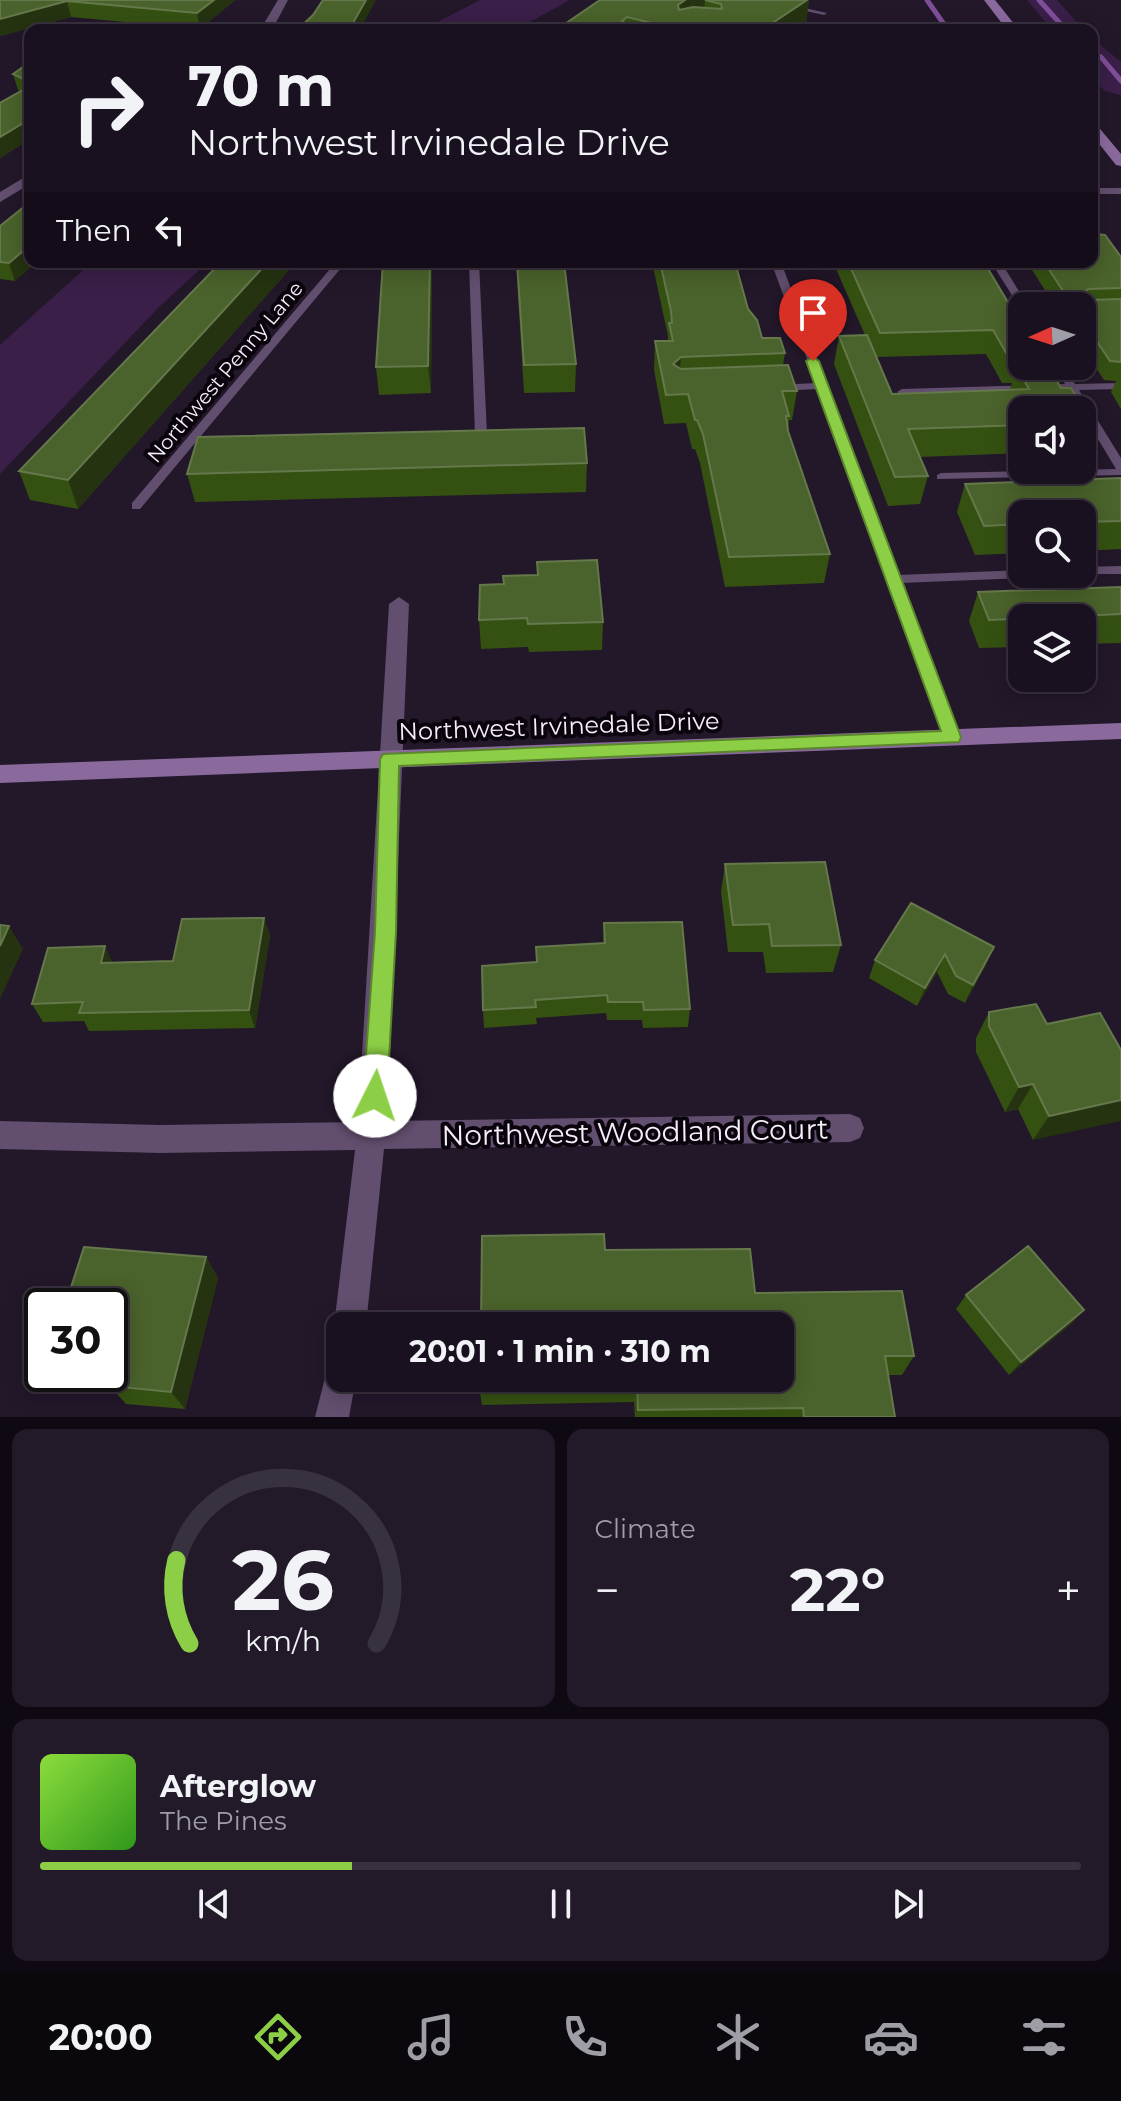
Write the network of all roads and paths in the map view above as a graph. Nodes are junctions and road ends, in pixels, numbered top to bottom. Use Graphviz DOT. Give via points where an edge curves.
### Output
graph roads {
  1 [pos="283,0"];
  2 [pos="758,0"];
  3 [pos="989,0"];
  4 [pos="824,13"];
  5 [pos="271,24"];
  6 [pos="1008,24"];
  7 [pos="1098,134"];
  8 [pos="1121,162"];
  9 [pos="24,182"];
  10 [pos="1098,191"];
  11 [pos="1121,191"];
  12 [pos="0,198"];
  13 [pos="336,268"];
  14 [pos="474,268"];
  15 [pos="778,268"];
  16 [pos="1000,268"];
  17 [pos="1014,292"];
  18 [pos="1068,380"];
  19 [pos="822,386"];
  20 [pos="1121,386"];
  21 [pos="1072,387"];
  22 [pos="758,389"];
  23 [pos="902,392"];
  24 [pos="481,435"];
  25 [pos="496,435"];
  26 [pos="466,436"];
  27 [pos="188,443"];
  28 [pos="204,443"];
  29 [pos="1121,469"];
  30 [pos="941,477"];
  31 [pos="136,506"];
  32 [pos="1121,570"];
  33 [pos="1096,571"];
  34 [pos="1008,575"];
  35 [pos="893,579"];
  36 [pos="399,604"];
  37 [pos="1121,731"];
  38 [pos="952,737"];
  39 [pos="390,759"];
  40 [pos="0,774"];
  41 [pos="850,1128"];
  42 [pos="0,1135"];
  43 [pos="372,1137"];
  44 [pos="352,1312"];
  45 [pos="337,1392"];
  46 [pos="332,1417"];
  1 -- 5 [label="street"];
  2 -- 4 [label="lane"];
  3 -- 6 [label="main road"];
  7 -- 8 [label="main road"];
  9 -- 12 [label="street"];
  10 -- 11 [label="lane"];
  13 -- 27 [label="lane, Northwest Penny Lane"];
  14 -- 24 [label="lane"];
  15 -- 19 [label="lane"];
  16 -- 17 [label="lane"];
  18 -- 21 [label="lane"];
  19 -- 22 [label="lane"];
  19 -- 35 [label="lane"];
  20 -- 21 [label="lane"];
  21 -- 23 [label="lane"];
  21 -- 29 [label="lane"];
  24 -- 25 [label="lane"];
  24 -- 26 [label="lane"];
  27 -- 28 [label="lane"];
  27 -- 31 [label="lane, Northwest Penny Lane"];
  29 -- 30 [label="lane"];
  32 -- 33 [label="lane"];
  34 -- 35 [label="lane"];
  35 -- 38 [label="lane"];
  36 -- 39 [label="street"];
  37 -- 38 [label="main road, Northwest Irvinedale Drive"];
  38 -- 39 [label="main road, Northwest Irvinedale Drive"];
  39 -- 40 [label="main road, Northwest Irvinedale Drive"];
  39 -- 43 [label="street"];
  41 -- 43 [label="street, Northwest Woodland Court"];
  42 -- 43 [label="street, Northwest Woodland Court"];
  43 -- 44 [label="street"];
  45 -- 46 [label="street"];
}
